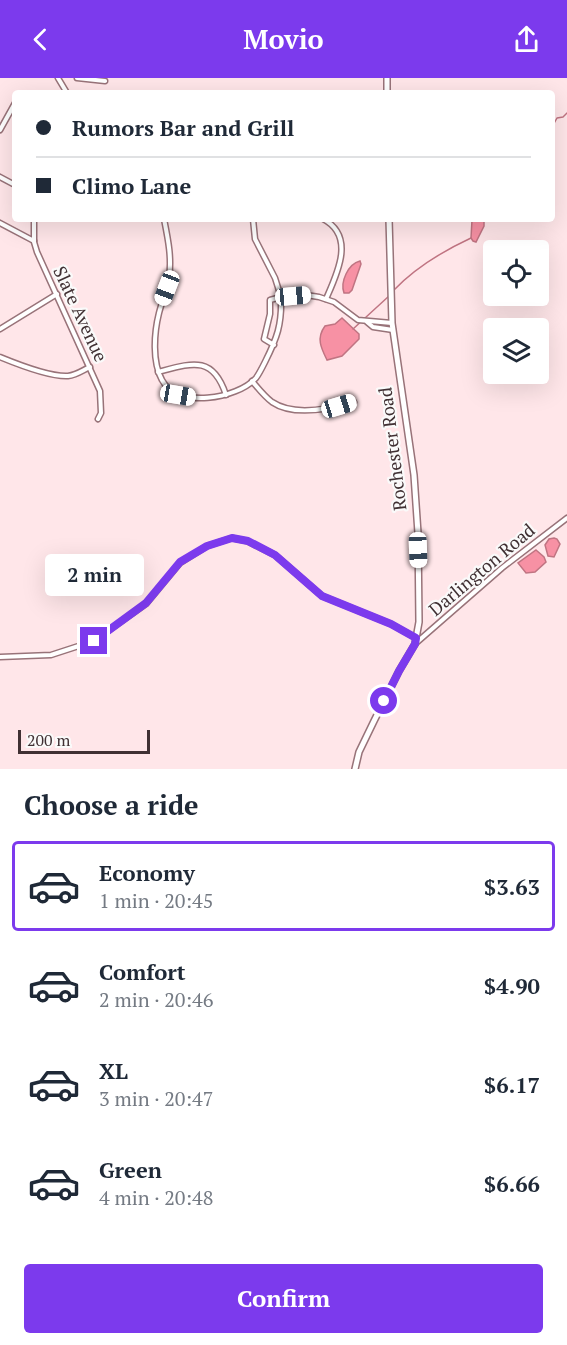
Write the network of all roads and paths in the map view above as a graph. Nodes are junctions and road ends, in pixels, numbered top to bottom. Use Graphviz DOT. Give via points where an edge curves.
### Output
graph roads {
  1 [pos="77,78"];
  2 [pos="105,81"];
  3 [pos="12,108"];
  4 [pos="0,130"];
  5 [pos="34,222"];
  6 [pos="164,222"];
  7 [pos="253,222"];
  8 [pos="329,222"];
  9 [pos="389,222"];
  10 [pos="0,223"];
  11 [pos="34,242"];
  12 [pos="57,294"];
  13 [pos="281,297"];
  14 [pos="326,299"];
  15 [pos="392,326"];
  16 [pos="0,329"];
  17 [pos="274,345"];
  18 [pos="0,357"];
  19 [pos="90,367"];
  20 [pos="158,372"];
  21 [pos="252,381"];
  22 [pos="226,395"];
  23 [pos="354,402"];
  24 [pos="98,419"];
  25 [pos="567,518"];
  26 [pos="416,641"];
  27 [pos="0,657"];
  28 [pos="355,769"];
  1 -- 2 [label="street"];
  3 -- 4 [label="street"];
  5 -- 11 [label="street, Slate Avenue"];
  6 -- 20 [label="street" via="170,264 157,326"];
  7 -- 13 [label="street" via="255,239"];
  8 -- 14 [label="street" via="338,233 342,248"];
  9 -- 15 [label="street, Rochester Road"];
  10 -- 11 [label="street"];
  11 -- 12 [label="street, Slate Avenue"];
  12 -- 16 [label="street"];
  12 -- 19 [label="street, Slate Avenue"];
  13 -- 14 [label="street" via="306,295"];
  13 -- 17 [label="street" via="280,326"];
  13 -- 17 [label="street" via="270,300 264,339"];
  14 -- 15 [label="street" via="358,320"];
  15 -- 26 [label="street, Rochester Road" via="414,475 419,587"];
  17 -- 21 [label="street"];
  18 -- 19 [label="street" via="63,376"];
  19 -- 24 [label="street, Slate Avenue" via="100,391"];
  20 -- 22 [label="street" via="166,387 178,395"];
  20 -- 22 [label="street" via="201,364 216,374"];
  21 -- 22 [label="street"];
  21 -- 23 [label="street" via="284,408 317,409"];
  25 -- 26 [label="street, Darlington Road"];
  26 -- 27 [label="street" via="391,624 322,596 275,555 248,541 232,538 207,546 180,562 146,603 94,641 51,655"];
  26 -- 28 [label="street, Rochester Road" via="359,752"];
}
